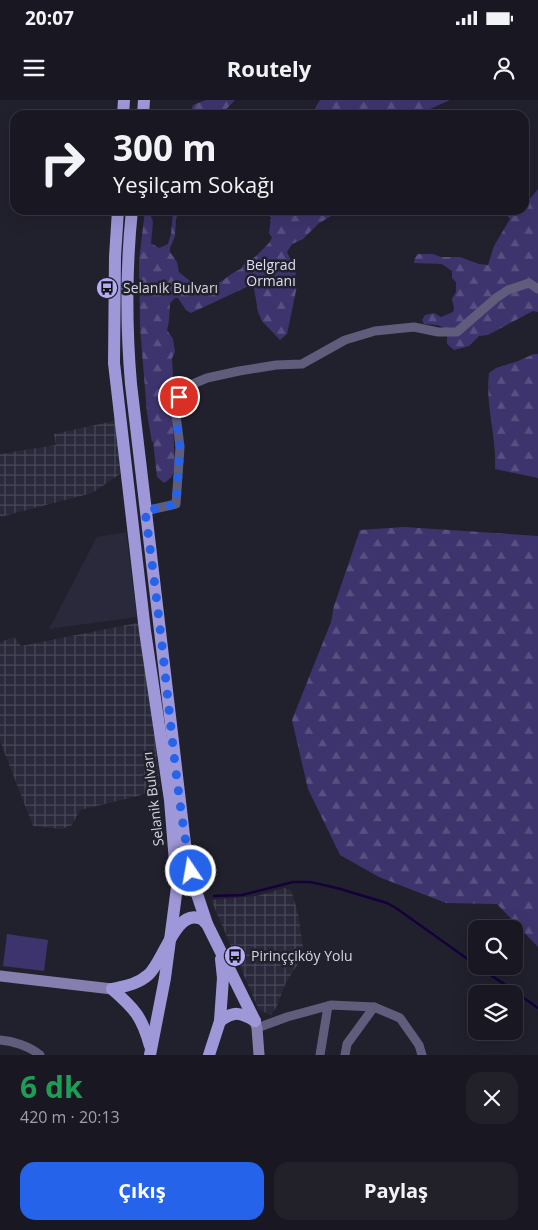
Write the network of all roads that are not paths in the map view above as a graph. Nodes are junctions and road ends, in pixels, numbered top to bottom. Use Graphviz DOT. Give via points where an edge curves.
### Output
graph roads {
  1 [pos="118,215"];
  2 [pos="132,215"];
  3 [pos="538,289"];
  4 [pos="145,511"];
  5 [pos="207,924"];
  6 [pos="170,940"];
  7 [pos="220,952"];
  8 [pos="0,976"];
  9 [pos="112,990"];
  10 [pos="328,1006"];
  11 [pos="374,1007"];
  12 [pos="220,1021"];
  13 [pos="256,1025"];
  14 [pos="0,1040"];
  15 [pos="151,1052"];
  16 [pos="40,1055"];
  17 [pos="209,1055"];
  18 [pos="259,1055"];
  19 [pos="320,1055"];
  20 [pos="345,1055"];
  21 [pos="422,1055"];
  1 -- 6 [label="main road, Selanik Bulvarı" via="114,363 145,631 170,800 177,887"];
  2 -- 4 [label="main road, Selanik Bulvarı" via="126,285 127,331"];
  3 -- 4 [label="street" via="529,284 508,290 457,332 414,327 375,331 345,340 302,364 239,371 188,386 179,397 176,415 180,447 176,504"];
  4 -- 5 [label="main road, Selanik Bulvarı" via="185,844"];
  5 -- 6 [label="main road" via="198,918 188,918 178,924"];
  5 -- 7 [label="main road, Selanik Bulvarı"];
  6 -- 9 [label="main road" via="159,963 148,975 136,983"];
  6 -- 15 [label="main road, Selanik Bulvarı"];
  7 -- 12 [label="main road" via="223,978"];
  7 -- 13 [label="main road, Selanik Bulvarı"];
  8 -- 9 [label="main road"];
  9 -- 15 [label="main road" via="140,1017"];
  10 -- 11 [label="street"];
  10 -- 13 [label="street"];
  10 -- 19 [label="street"];
  11 -- 20 [label="street" via="347,1044"];
  11 -- 21 [label="street" via="400,1018 419,1045"];
  12 -- 13 [label="main road" via="229,1015 239,1014"];
  12 -- 17 [label="main road"];
  13 -- 18 [label="main road"];
  14 -- 16 [label="street" via="10,1040"];
}
